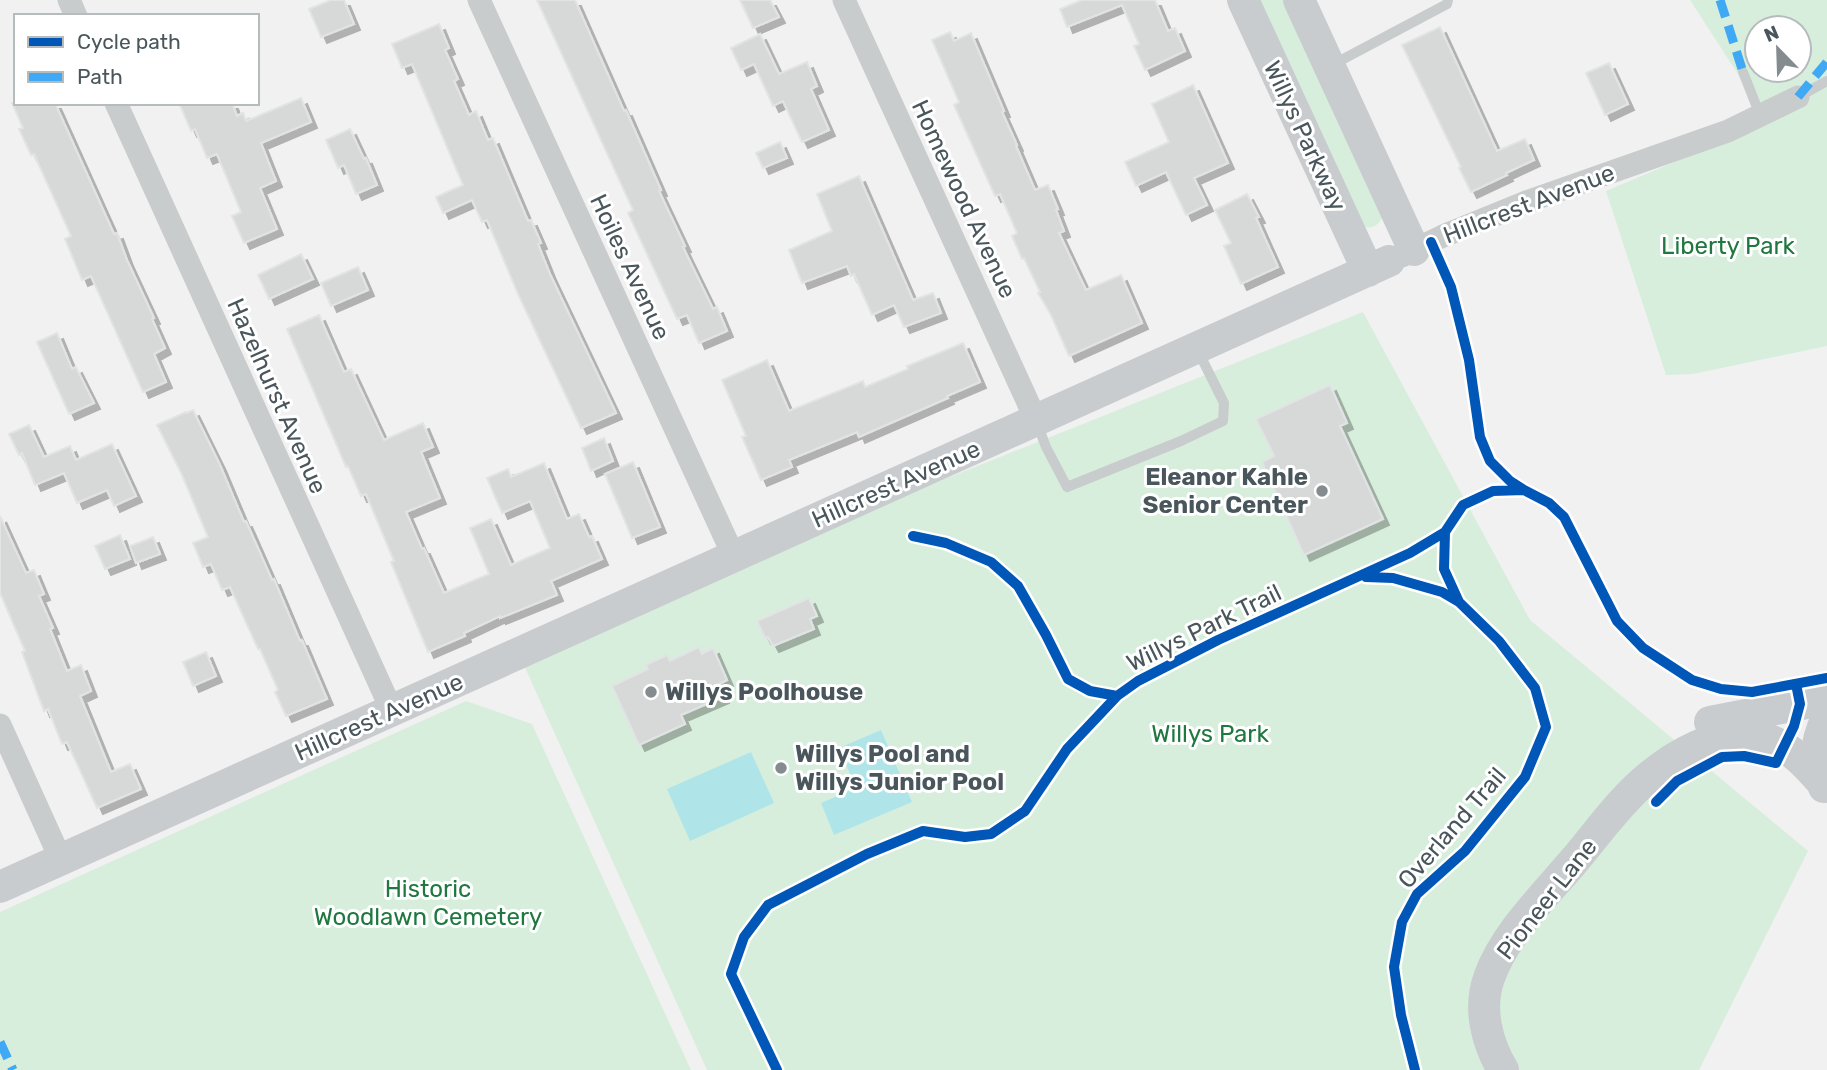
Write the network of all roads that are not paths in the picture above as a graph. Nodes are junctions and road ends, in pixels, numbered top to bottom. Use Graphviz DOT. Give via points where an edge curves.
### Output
graph roads {
  1 [pos="479,0"];
  2 [pos="844,0"];
  3 [pos="1243,0"];
  4 [pos="1298,0"];
  5 [pos="1448,0"];
  6 [pos="1329,67"];
  7 [pos="1827,81"];
  8 [pos="1748,84"];
  9 [pos="1798,97"];
  10 [pos="117,105"];
  11 [pos="1760,116"];
  12 [pos="1390,261"];
  13 [pos="1196,348"];
  14 [pos="1037,420"];
  15 [pos="734,557"];
  16 [pos="1827,699"];
  17 [pos="391,711"];
  18 [pos="1827,718"];
  19 [pos="0,725"];
  20 [pos="1643,782"];
  21 [pos="1825,787"];
  22 [pos="61,860"];
  23 [pos="0,887"];
  24 [pos="1503,1070"];
  1 -- 15 [label="street, Hoiles Avenue"];
  2 -- 14 [label="street, Homewood Avenue"];
  3 -- 12 [label="street, Willys Parkway"];
  4 -- 6 [label="street, Willys Parkway"];
  5 -- 6 [label="lane"];
  6 -- 12 [label="street, Willys Parkway"];
  7 -- 9 [label="lane"];
  8 -- 11 [label="lane"];
  9 -- 11 [label="street, Hillcrest Avenue"];
  10 -- 17 [label="street, Hazelhurst Avenue"];
  11 -- 12 [label="street, Hillcrest Avenue" via="1529,201"];
  12 -- 13 [label="street, Hillcrest Avenue"];
  13 -- 14 [label="street, Hillcrest Avenue"];
  13 -- 14 [label="lane" via="1224,402 1223,421 1181,441 1067,487"];
  14 -- 15 [label="street, Hillcrest Avenue"];
  15 -- 17 [label="street, Hillcrest Avenue"];
  16 -- 20 [label="street, Pioneer Lane" via="1709,723 1677,739 1656,759"];
  17 -- 22 [label="street, Hillcrest Avenue"];
  18 -- 21 [label="street" via="1817,756"];
  19 -- 22 [label="street"];
  20 -- 21 [label="street, Pioneer Lane" via="1708,741 1734,735 1760,736 1784,746"];
  20 -- 24 [label="street, Pioneer Lane" via="1500,955 1484,999 1490,1042"];
  22 -- 23 [label="street, Hillcrest Avenue"];
}
